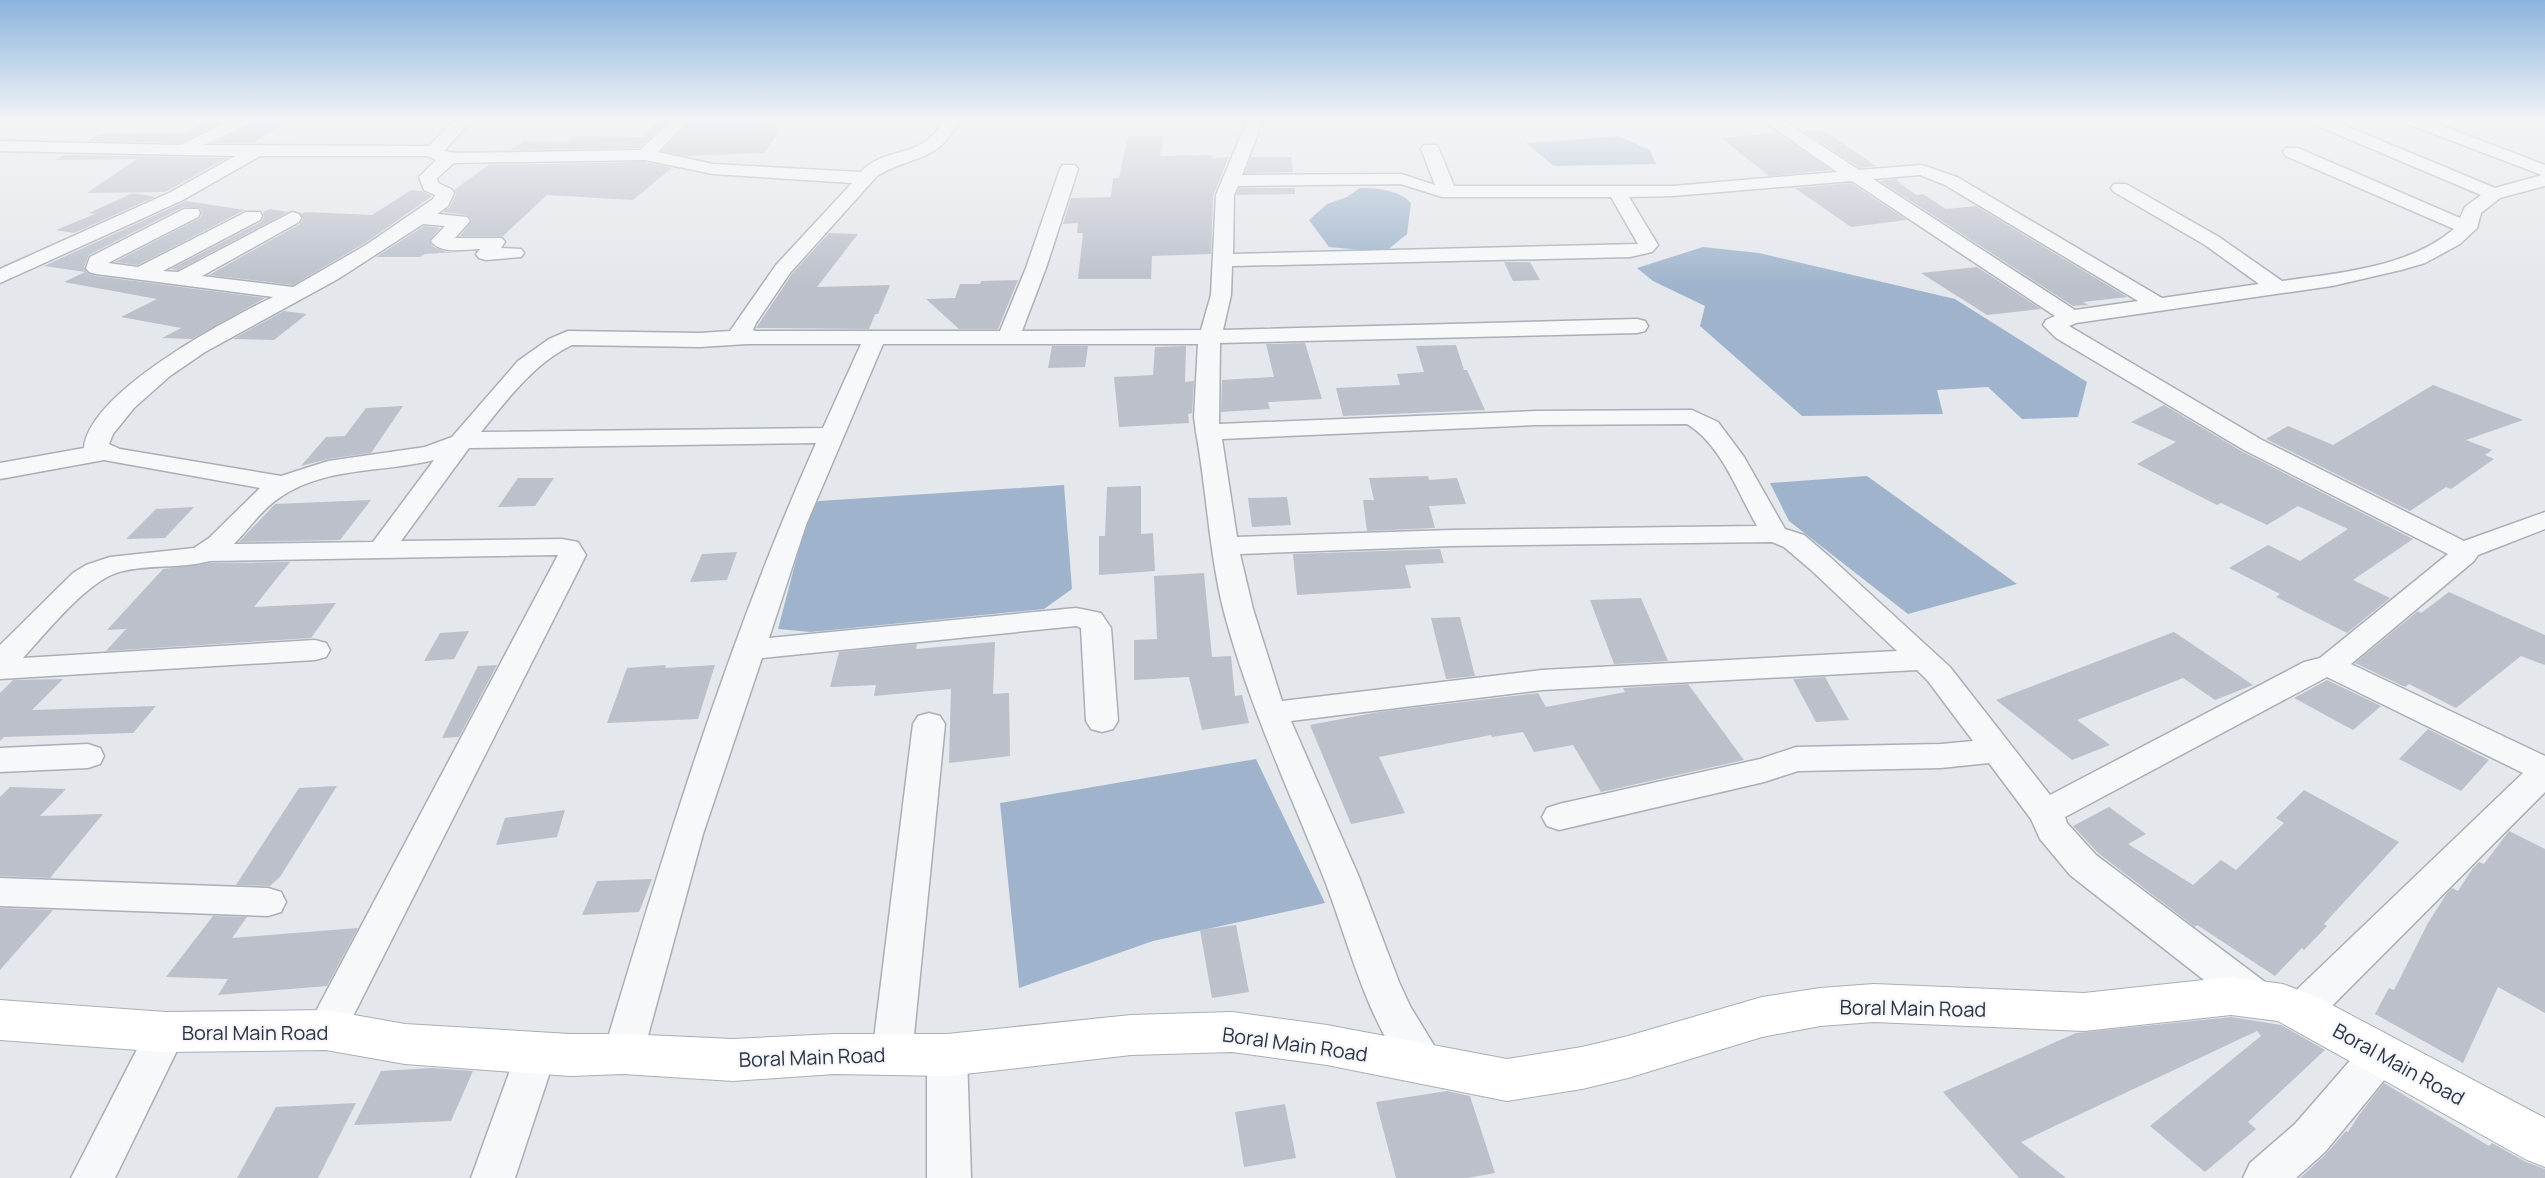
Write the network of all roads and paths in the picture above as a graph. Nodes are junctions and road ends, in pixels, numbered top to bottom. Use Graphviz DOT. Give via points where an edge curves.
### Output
graph roads {
  1 [pos="213,176"];
  2 [pos="431,176"];
  3 [pos="831,176"];
  4 [pos="868,176"];
  5 [pos="1067,176"];
  6 [pos="1231,176"];
  7 [pos="1441,176"];
  8 [pos="1843,176"];
  9 [pos="1855,176"];
  10 [pos="1942,176"];
  11 [pos="2347,176"];
  12 [pos="2451,176"];
  13 [pos="865,178"];
  14 [pos="1229,180"];
  15 [pos="2545,180"];
  16 [pos="2120,188"];
  17 [pos="1447,192"];
  18 [pos="1617,192"];
  19 [pos="2494,194"];
  20 [pos="190,213"];
  21 [pos="253,216"];
  22 [pos="292,218"];
  23 [pos="417,218"];
  24 [pos="2467,228"];
  25 [pos="514,253"];
  26 [pos="1224,260"];
  27 [pos="141,274"];
  28 [pos="0,277"];
  29 [pos="181,279"];
  30 [pos="2278,288"];
  31 [pos="298,294"];
  32 [pos="2158,303"];
  33 [pos="2072,317"];
  34 [pos="1637,326"];
  35 [pos="747,337"];
  36 [pos="1009,337"];
  37 [pos="1210,337"];
  38 [pos="875,338"];
  39 [pos="1208,432"];
  40 [pos="832,435"];
  41 [pos="460,441"];
  42 [pos="104,453"];
  43 [pos="0,471"];
  44 [pos="284,484"];
  45 [pos="2545,520"];
  46 [pos="1774,534"];
  47 [pos="1225,546"];
  48 [pos="381,550"];
  49 [pos="2463,552"];
  50 [pos="205,553"];
  51 [pos="751,649"];
  52 [pos="315,650"];
  53 [pos="1924,660"];
  54 [pos="0,663"];
  55 [pos="2329,667"];
  56 [pos="0,669"];
  57 [pos="1271,713"];
  58 [pos="1102,721"];
  59 [pos="929,724"];
  60 [pos="1999,750"];
  61 [pos="87,756"];
  62 [pos="0,760"];
  63 [pos="2545,771"];
  64 [pos="2047,815"];
  65 [pos="1559,817"];
  66 [pos="0,892"];
  67 [pos="268,902"];
  68 [pos="2255,997"];
  69 [pos="2301,1011"];
  70 [pos="0,1020"];
  71 [pos="326,1030"];
  72 [pos="166,1032"];
  73 [pos="537,1051"];
  74 [pos="622,1054"];
  75 [pos="2381,1054"];
  76 [pos="892,1055"];
  77 [pos="947,1055"];
  78 [pos="1426,1065"];
  79 [pos="2545,1144"];
  80 [pos="93,1178"];
  81 [pos="492,1178"];
  82 [pos="949,1178"];
  83 [pos="2265,1178"];
  1 -- 28 [label="street"];
  2 -- 23 [label="street" via="430,186 446,195"];
  3 -- 13 [label="street"];
  4 -- 13 [label="street"];
  5 -- 36 [label="street"];
  6 -- 14 [label="street"];
  7 -- 17 [label="street"];
  8 -- 18 [label="street"];
  9 -- 33 [label="street"];
  10 -- 32 [label="street"];
  11 -- 24 [label="street"];
  12 -- 19 [label="street"];
  13 -- 35 [label="street" via="772,283 741,332"];
  14 -- 17 [label="street" via="1401,179 1414,181 1430,191"];
  14 -- 26 [label="street" via="1223,204"];
  15 -- 19 [label="street"];
  16 -- 30 [label="street" via="2212,241"];
  17 -- 18 [label="street"];
  18 -- 26 [label="street" via="1646,239 1645,248"];
  19 -- 24 [label="street" via="2472,211"];
  20 -- 27 [label="street" via="97,261 96,268"];
  21 -- 27 [label="street"];
  22 -- 29 [label="street"];
  23 -- 25 [label="street" via="460,221 441,241 495,242 486,254"];
  23 -- 31 [label="street"];
  24 -- 30 [label="street" via="2418,259 2370,273"];
  26 -- 37 [label="street" via="1220,306"];
  27 -- 29 [label="street"];
  29 -- 31 [label="street"];
  30 -- 32 [label="street"];
  31 -- 42 [label="street" via="210,338 147,384 97,439 96,447"];
  32 -- 33 [label="street"];
  33 -- 49 [label="street" via="2054,326 2253,445"];
  34 -- 37 [label="street"];
  35 -- 38 [label="street"];
  35 -- 41 [label="street" via="568,338 551,345 521,370"];
  36 -- 37 [label="street"];
  36 -- 38 [label="street"];
  37 -- 39 [label="street"];
  38 -- 40 [label="street"];
  39 -- 46 [label="street" via="1536,418 1692,417 1709,427 1731,457"];
  39 -- 47 [label="street"];
  40 -- 41 [label="street"];
  40 -- 51 [label="street" via="793,525"];
  41 -- 44 [label="street" via="429,453 335,467"];
  41 -- 48 [label="street"];
  42 -- 43 [label="street"];
  42 -- 44 [label="street"];
  44 -- 50 [label="street" via="260,500"];
  45 -- 49 [label="street"];
  46 -- 47 [label="street" via="1451,537"];
  46 -- 53 [label="street" via="1794,542 1821,564"];
  47 -- 57 [label="street" via="1238,609"];
  48 -- 50 [label="street"];
  48 -- 71 [label="street" via="562,547 572,555"];
  49 -- 55 [label="street" via="2412,600"];
  50 -- 54 [label="street" via="122,563 94,571"];
  51 -- 58 [label="street" via="1076,617 1091,620 1096,628"];
  51 -- 74 [label="street" via="686,834"];
  52 -- 56 [label="street"];
  53 -- 57 [label="street" via="1542,680"];
  53 -- 60 [label="street"];
  55 -- 63 [label="street"];
  55 -- 64 [label="street" via="2294,680 2051,808"];
  57 -- 78 [label="street" via="1380,982 1395,1016"];
  59 -- 76 [label="street"];
  60 -- 64 [label="street"];
  60 -- 65 [label="street" via="1941,756 1796,759 1764,770"];
  61 -- 62 [label="street"];
  63 -- 69 [label="street"];
  64 -- 68 [label="street" via="2052,830 2083,865"];
  66 -- 67 [label="street"];
  68 -- 69 [label="main road, Boral Main Road"];
  68 -- 78 [label="main road, Boral Main Road" via="2231,996 2084,1012 1874,1003 1831,1006 1762,1017 1628,1057 1525,1079 1491,1078"];
  69 -- 75 [label="main road, Boral Main Road"];
  70 -- 72 [label="main road, Boral Main Road"];
  71 -- 72 [label="main road, Boral Main Road"];
  71 -- 73 [label="main road, Boral Main Road" via="405,1044"];
  72 -- 80 [label="street"];
  73 -- 74 [label="main road, Boral Main Road"];
  73 -- 81 [label="street"];
  74 -- 76 [label="main road, Boral Main Road" via="733,1060"];
  75 -- 79 [label="main road, Boral Main Road"];
  75 -- 83 [label="street" via="2310,1138"];
  76 -- 77 [label="main road, Boral Main Road"];
  77 -- 78 [label="main road, Boral Main Road" via="1131,1035 1232,1032 1327,1045"];
  77 -- 82 [label="street"];
}
